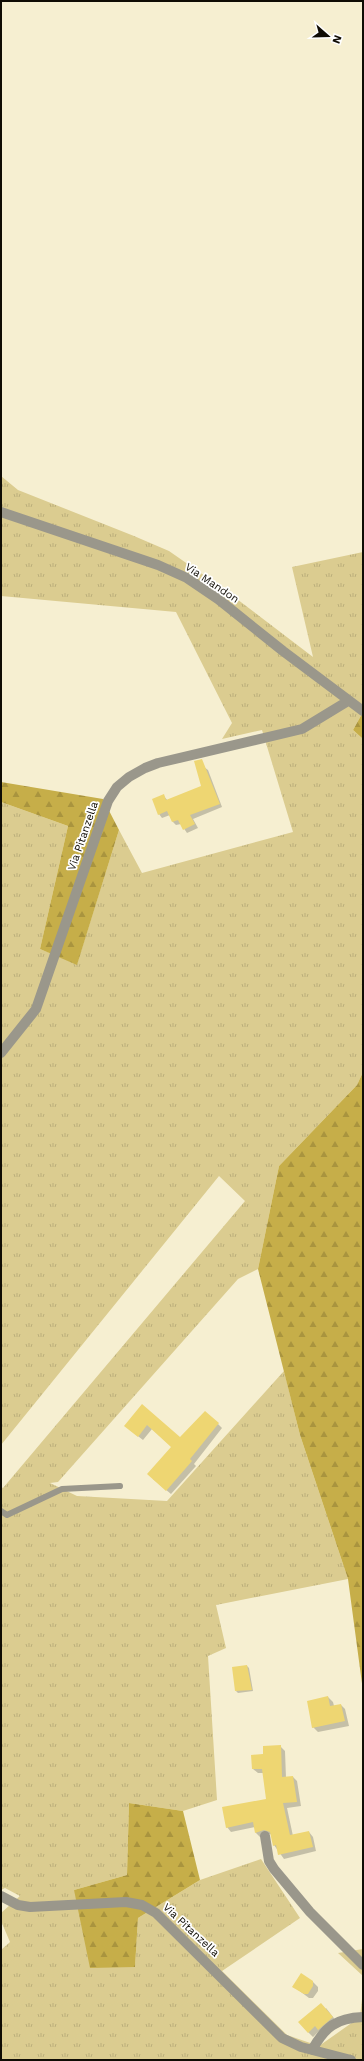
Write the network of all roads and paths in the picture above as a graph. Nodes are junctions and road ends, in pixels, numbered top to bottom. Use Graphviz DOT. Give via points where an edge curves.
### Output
graph roads {
  1 [pos="1,512"];
  2 [pos="348,701"];
  3 [pos="363,711"];
  4 [pos="1,1053"];
  5 [pos="120,1486"];
  6 [pos="1,1511"];
  7 [pos="265,1836"];
  8 [pos="1,1896"];
  9 [pos="363,1965"];
  10 [pos="363,2017"];
  11 [pos="312,2050"];
  12 [pos="351,2060"];
  1 -- 2 [label="street, Via Mandon" via="158,565 187,578 218,599"];
  2 -- 3 [label="street, Via Mandon"];
  2 -- 4 [label="street, Via Pitanzella" via="302,729 158,763 129,777 117,788 108,801 36,1009"];
  5 -- 6 [label="lane" via="62,1489 7,1515"];
  7 -- 9 [label="street" via="269,1861 274,1869 310,1912"];
  8 -- 11 [label="street, Via Pitanzella" via="18,1905 30,1907 134,1902 150,1908 276,2033 291,2043"];
  10 -- 11 [label="street" via="334,2023 318,2038"];
  11 -- 12 [label="street, Via Pitanzella"];
}
